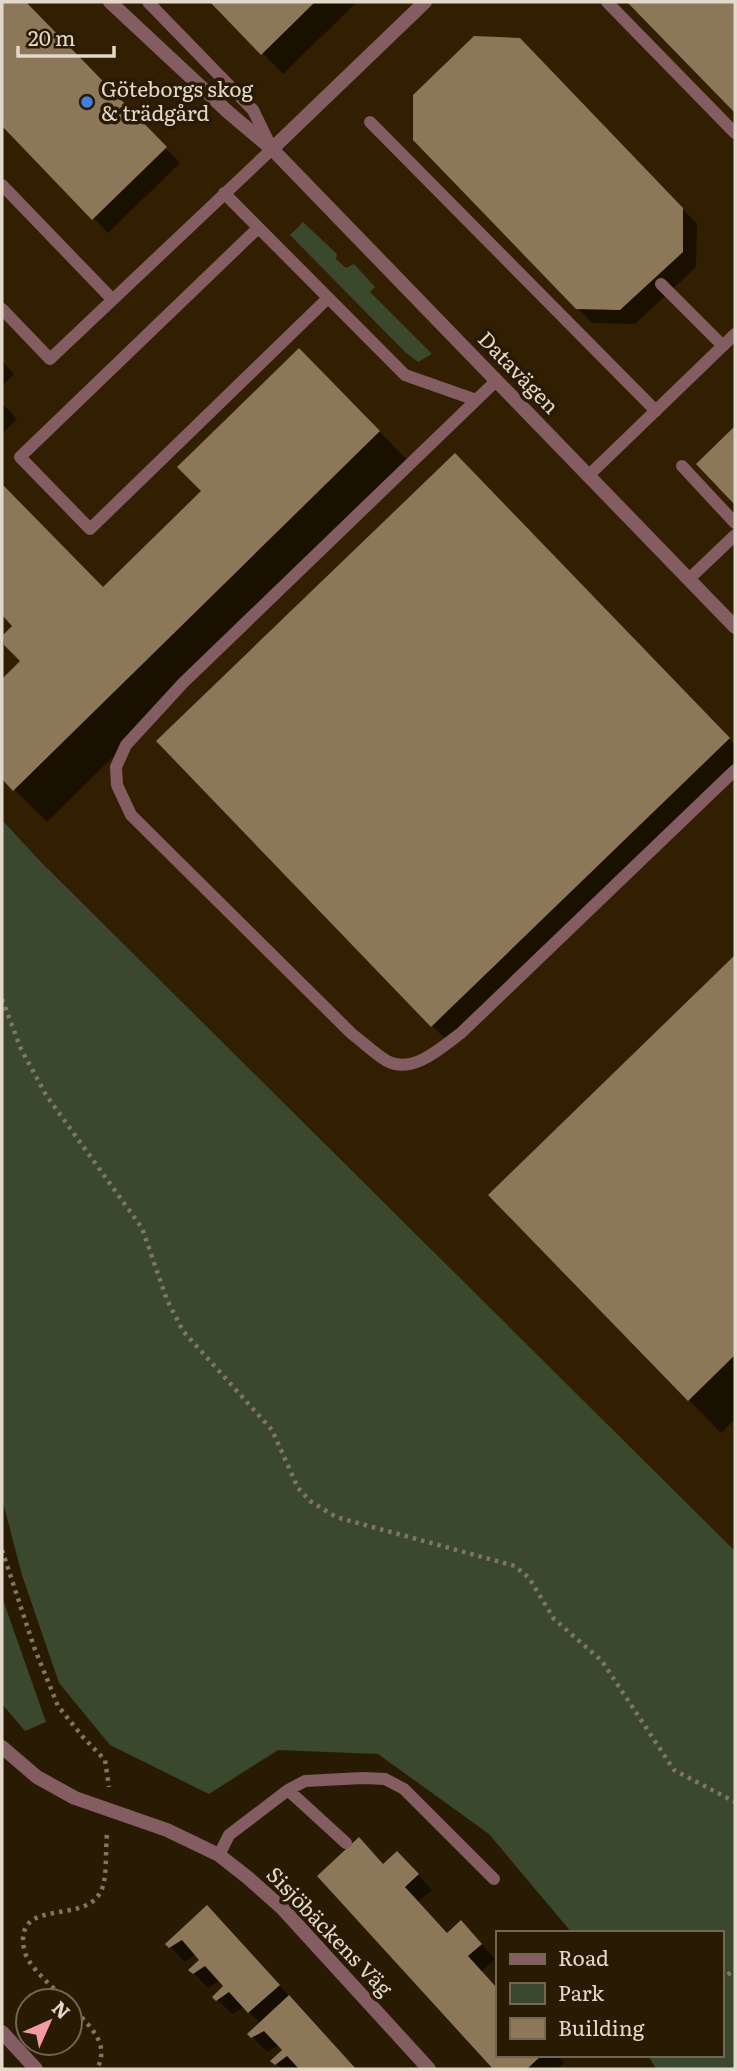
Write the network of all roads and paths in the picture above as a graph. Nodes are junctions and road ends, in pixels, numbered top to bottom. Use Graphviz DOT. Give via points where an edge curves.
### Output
graph roads {
  1 [pos="110,2"];
  2 [pos="148,2"];
  3 [pos="425,2"];
  4 [pos="607,2"];
  5 [pos="370,122"];
  6 [pos="735,133"];
  7 [pos="272,149"];
  8 [pos="2,185"];
  9 [pos="224,193"];
  10 [pos="258,228"];
  11 [pos="661,284"];
  12 [pos="328,298"];
  13 [pos="112,299"];
  14 [pos="2,309"];
  15 [pos="735,334"];
  16 [pos="723,346"];
  17 [pos="496,381"];
  18 [pos="477,400"];
  19 [pos="656,411"];
  20 [pos="682,466"];
  21 [pos="588,476"];
  22 [pos="735,523"];
  23 [pos="735,535"];
  24 [pos="689,579"];
  25 [pos="735,627"];
  26 [pos="735,770"];
  27 [pos="2,999"];
  28 [pos="2,1550"];
  29 [pos="2,1747"];
  30 [pos="288,1790"];
  31 [pos="735,1802"];
  32 [pos="109,1812"];
  33 [pos="345,1843"];
  34 [pos="219,1855"];
  35 [pos="494,1879"];
  36 [pos="53,1987"];
  37 [pos="84,2022"];
  38 [pos="2,2032"];
  39 [pos="36,2069"];
  40 [pos="97,2069"];
  41 [pos="429,2069"];
  1 -- 7 [label="street, Datavägen"];
  2 -- 7 [label="lane" via="253,110"];
  3 -- 7 [label="street"];
  4 -- 6 [label="lane"];
  5 -- 19 [label="lane"];
  7 -- 9 [label="lane"];
  7 -- 17 [label="street, Datavägen"];
  8 -- 13 [label="lane"];
  9 -- 10 [label="lane"];
  9 -- 13 [label="lane"];
  10 -- 12 [label="lane"];
  10 -- 12 [label="lane" via="20,457 90,529"];
  11 -- 16 [label="lane"];
  12 -- 18 [label="lane" via="405,375"];
  13 -- 14 [label="lane" via="50,359"];
  15 -- 16 [label="lane"];
  16 -- 19 [label="lane"];
  17 -- 18 [label="lane"];
  17 -- 21 [label="street, Datavägen"];
  18 -- 26 [label="lane" via="183,683 126,746 116,767 117,785 131,815 352,1034 389,1062 408,1064 427,1058 461,1033"];
  19 -- 21 [label="lane"];
  20 -- 22 [label="lane"];
  21 -- 24 [label="street, Datavägen"];
  23 -- 24 [label="lane"];
  24 -- 25 [label="street, Datavägen"];
  27 -- 31 [label="path" via="21,1049 46,1095 142,1228 183,1331 272,1430 298,1488 336,1517 515,1566 529,1578 554,1619 602,1661 674,1770"];
  28 -- 32 [label="path" via="58,1706 106,1760"];
  29 -- 32 [label="street, Sisjöbäckens Väg" via="37,1777"];
  30 -- 33 [label="lane"];
  30 -- 34 [label="lane" via="229,1835"];
  30 -- 35 [label="lane" via="305,1781 385,1779 404,1789"];
  32 -- 34 [label="street, Sisjöbäckens Väg" via="166,1830"];
  32 -- 36 [label="path" via="100,1894 85,1907 29,1921 23,1933 29,1961"];
  34 -- 41 [label="street, Sisjöbäckens Väg" via="282,1908"];
  37 -- 40 [label="path" via="102,2043"];
  38 -- 39 [label="street"];
}
